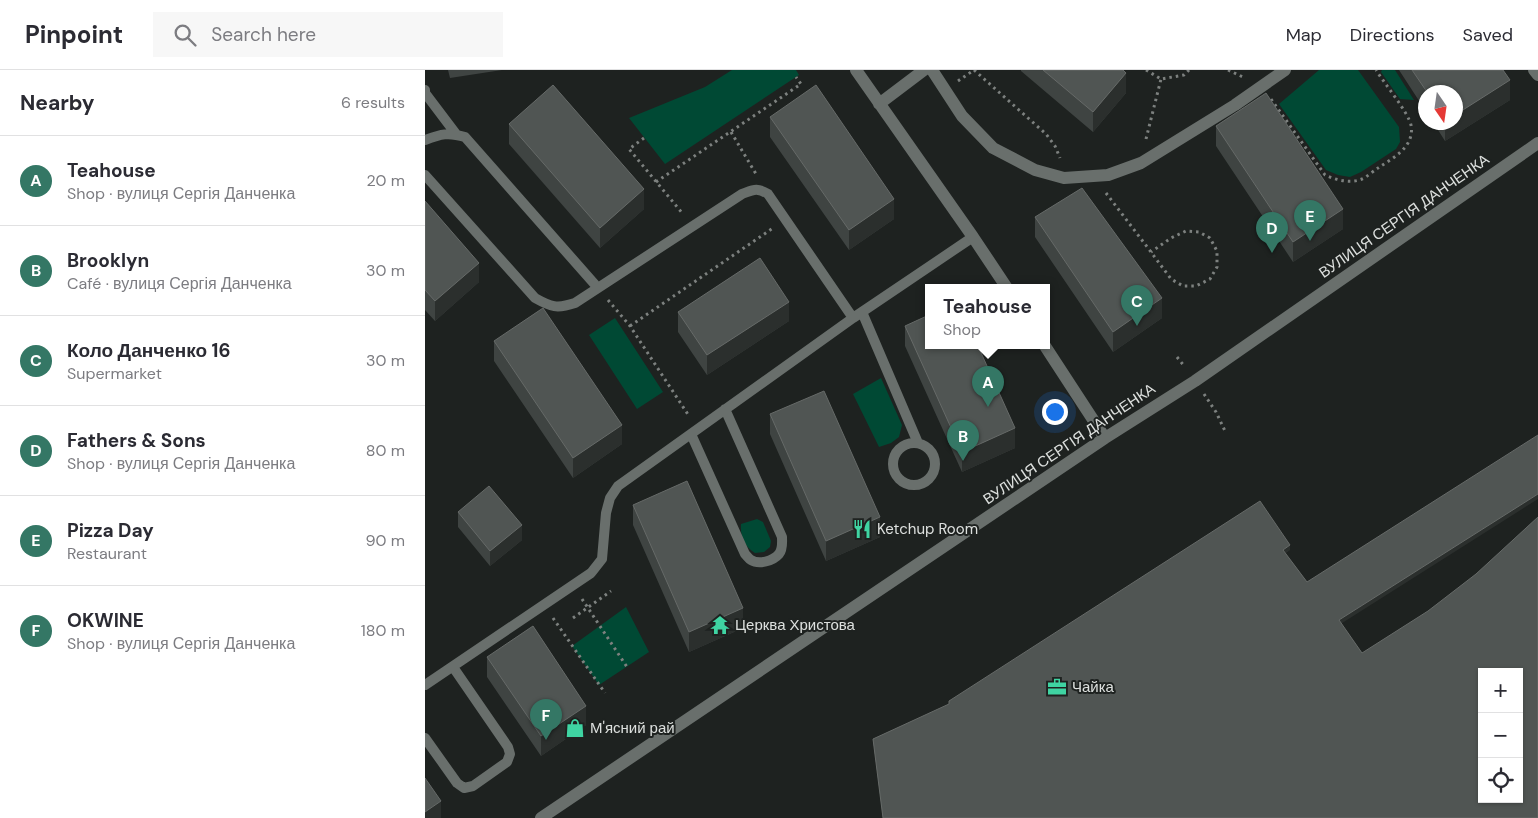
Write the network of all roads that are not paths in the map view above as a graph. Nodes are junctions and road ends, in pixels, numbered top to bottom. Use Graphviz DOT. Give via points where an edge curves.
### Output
graph roads {
  1 [pos="856,70"];
  2 [pos="924,70"];
  3 [pos="932,70"];
  4 [pos="1285,70"];
  5 [pos="1534,70"];
  6 [pos="1538,75"];
  7 [pos="425,90"];
  8 [pos="879,104"];
  9 [pos="456,134"];
  10 [pos="425,140"];
  11 [pos="1538,143"];
  12 [pos="425,175"];
  13 [pos="973,237"];
  14 [pos="1004,284"];
  15 [pos="598,288"];
  16 [pos="862,312"];
  17 [pos="853,318"];
  18 [pos="1047,349"];
  19 [pos="725,409"];
  20 [pos="695,431"];
  21 [pos="1105,438"];
  22 [pos="918,443"];
  23 [pos="453,666"];
  24 [pos="425,685"];
  25 [pos="425,738"];
  26 [pos="541,818"];
  1 -- 8 [label="street"];
  2 -- 8 [label="street"];
  3 -- 4 [label="street" via="962,116 993,148 1035,170 1064,178 1108,175 1141,163"];
  5 -- 6 [label="street"];
  7 -- 9 [label="lane"];
  8 -- 13 [label="street"];
  9 -- 10 [label="lane" via="442,134"];
  9 -- 15 [label="lane" via="465,137"];
  11 -- 21 [label="street, ВУЛИЦЯ СЕРГІЯ ДАНЧЕНКА" via="1195,381"];
  12 -- 15 [label="lane" via="535,298 549,306 565,306"];
  13 -- 14 [label="street"];
  13 -- 16 [label="lane"];
  15 -- 17 [label="lane" via="741,194 760,189 769,194"];
  16 -- 17 [label="lane"];
  16 -- 22 [label="lane"];
  17 -- 19 [label="lane"];
  18 -- 21 [label="street"];
  19 -- 20 [label="lane"];
  19 -- 20 [label="lane" via="782,537 783,546 771,560 752,561 745,554"];
  20 -- 23 [label="lane" via="619,486 610,498 603,559 591,573"];
  21 -- 26 [label="street, ВУЛИЦЯ СЕРГІЯ ДАНЧЕНКА"];
  22 -- 22 [label="lane" via="904,445 893,462 896,476 908,484 921,484 934,469 933,455"];
  23 -- 24 [label="lane"];
  23 -- 25 [label="lane" via="508,747 507,762 473,786 464,788 457,784"];
}
